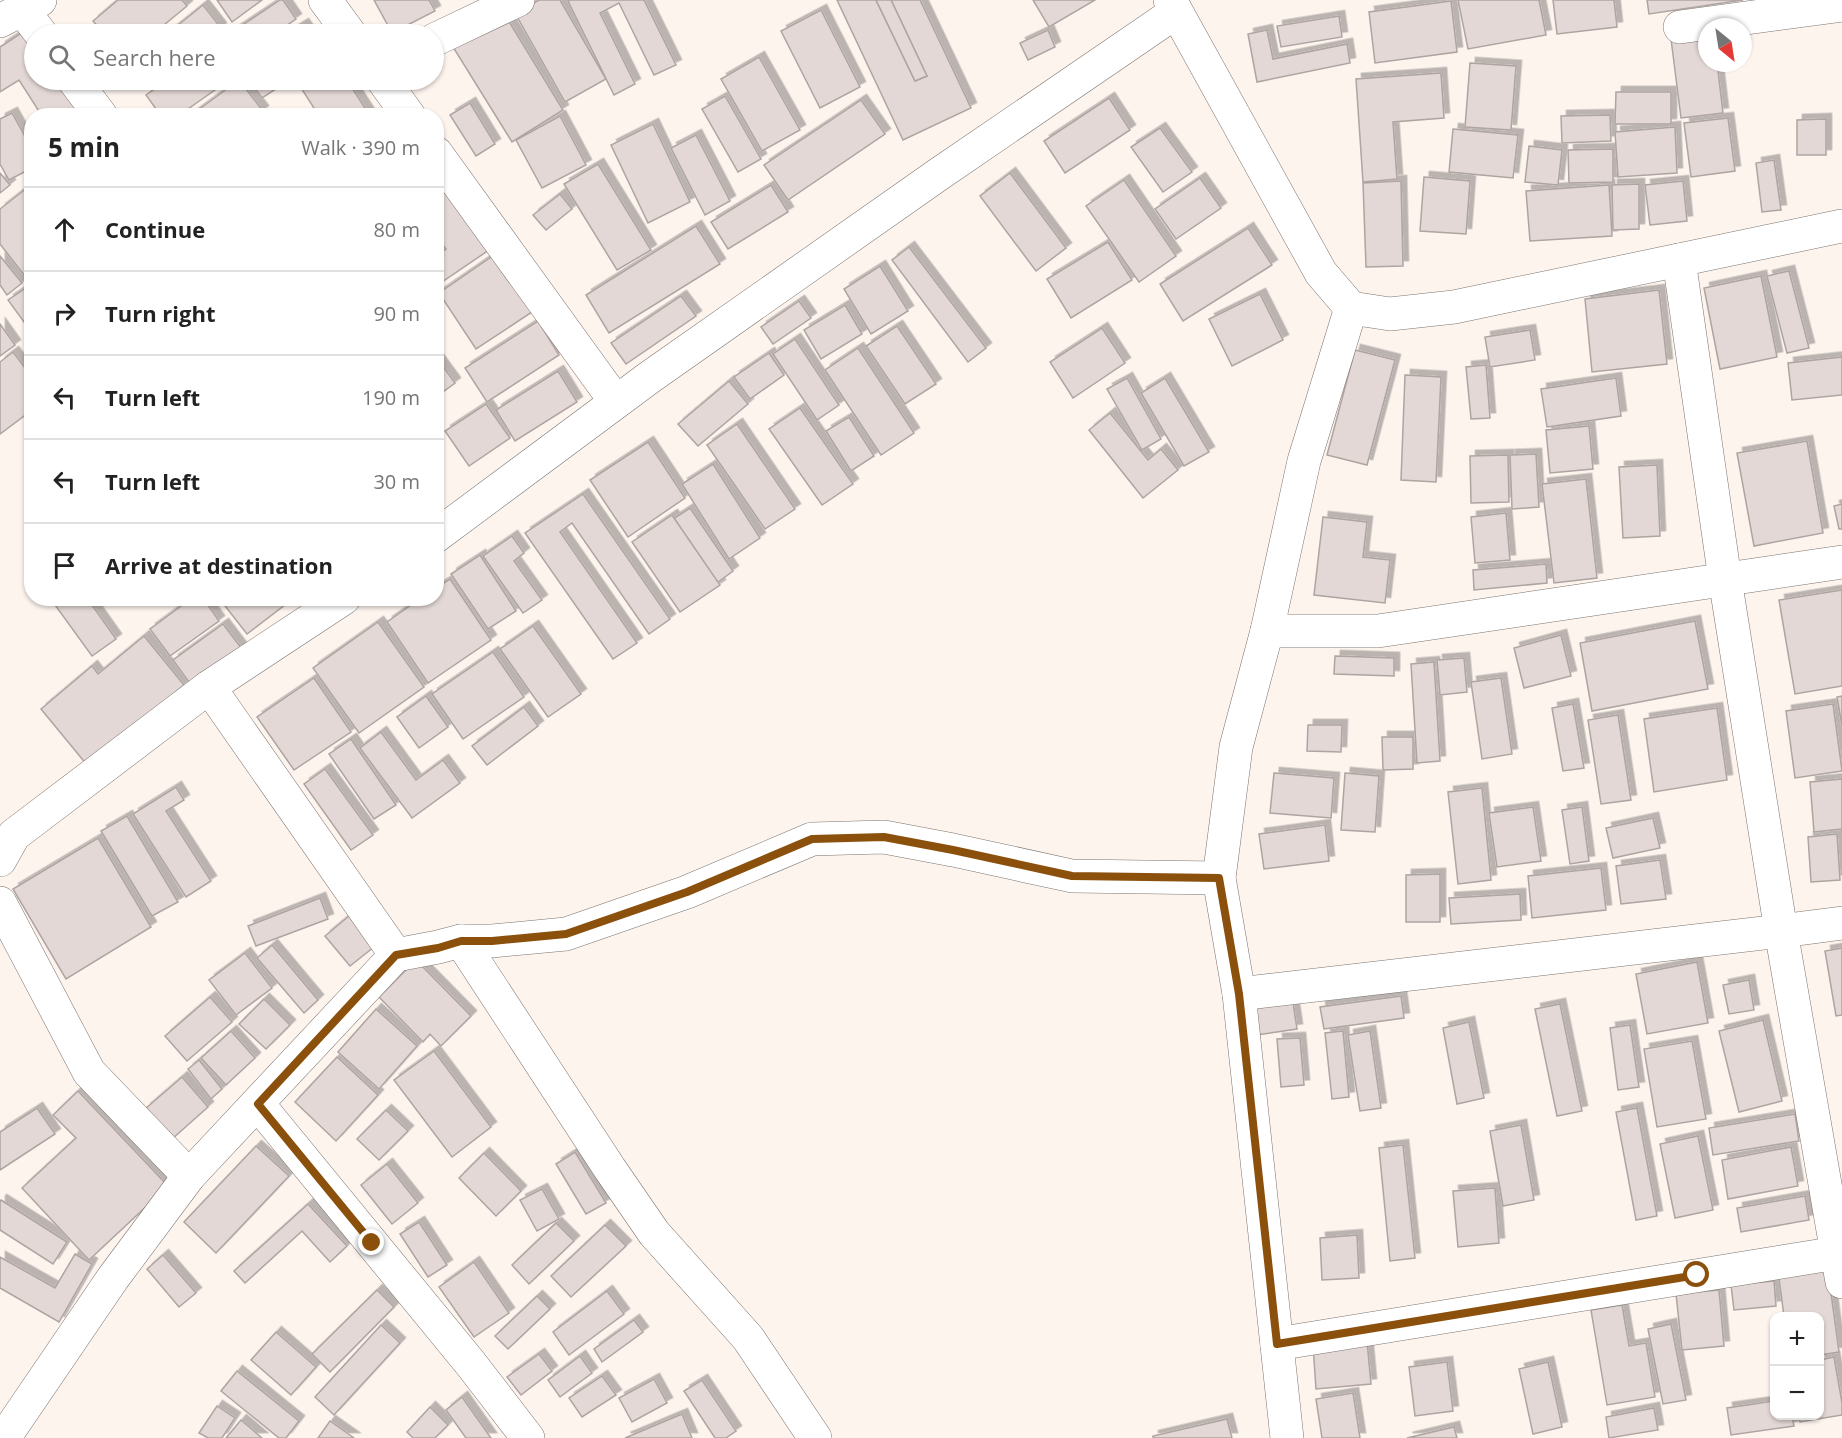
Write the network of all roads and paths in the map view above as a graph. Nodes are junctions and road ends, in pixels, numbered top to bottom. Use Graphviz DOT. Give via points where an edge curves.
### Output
graph roads {
  1 [pos="325,0"];
  2 [pos="518,0"];
  3 [pos="1842,5"];
  4 [pos="1173,6"];
  5 [pos="343,24"];
  6 [pos="1680,27"];
  7 [pos="444,35"];
  8 [pos="82,90"];
  9 [pos="390,90"];
  10 [pos="95,108"];
  11 [pos="403,108"];
  12 [pos="444,164"];
  13 [pos="1842,226"];
  14 [pos="1678,260"];
  15 [pos="1351,308"];
  16 [pos="616,402"];
  17 [pos="444,530"];
  18 [pos="1842,562"];
  19 [pos="1725,579"];
  20 [pos="332,606"];
  21 [pos="1267,631"];
  22 [pos="210,687"];
  23 [pos="0,860"];
  24 [pos="1219,878"];
  25 [pos="0,903"];
  26 [pos="1842,922"];
  27 [pos="1781,931"];
  28 [pos="461,941"];
  29 [pos="396,955"];
  30 [pos="1239,994"];
  31 [pos="258,1104"];
  32 [pos="189,1176"];
  33 [pos="1839,1267"];
  34 [pos="1277,1344"];
  35 [pos="4,1438"];
  36 [pos="528,1438"];
  37 [pos="815,1438"];
  38 [pos="1287,1438"];
  1 -- 5 [label="street"];
  2 -- 7 [label="street"];
  3 -- 6 [label="street"];
  4 -- 15 [label="street" via="1321,273"];
  4 -- 16 [label="street"];
  8 -- 10 [label="street"];
  9 -- 11 [label="street"];
  12 -- 16 [label="street"];
  13 -- 14 [label="street"];
  14 -- 15 [label="street" via="1454,307 1390,314"];
  14 -- 19 [label="street"];
  15 -- 21 [label="street" via="1304,461"];
  16 -- 17 [label="street"];
  18 -- 19 [label="street"];
  19 -- 21 [label="street" via="1378,631"];
  19 -- 27 [label="street"];
  20 -- 22 [label="street"];
  21 -- 24 [label="street" via="1236,747"];
  22 -- 23 [label="street" via="14,834"];
  22 -- 29 [label="street"];
  24 -- 28 [label="street" via="1072,876 884,837 812,839 687,892 566,934"];
  24 -- 30 [label="street"];
  25 -- 32 [label="street" via="89,1072"];
  26 -- 27 [label="street"];
  27 -- 30 [label="street"];
  27 -- 33 [label="street"];
  28 -- 29 [label="street"];
  28 -- 37 [label="street" via="654,1233 748,1338"];
  29 -- 31 [label="street"];
  30 -- 34 [label="street"];
  31 -- 32 [label="street"];
  31 -- 36 [label="street"];
  32 -- 35 [label="street" via="113,1278"];
  33 -- 34 [label="street"];
  34 -- 38 [label="street"];
}
